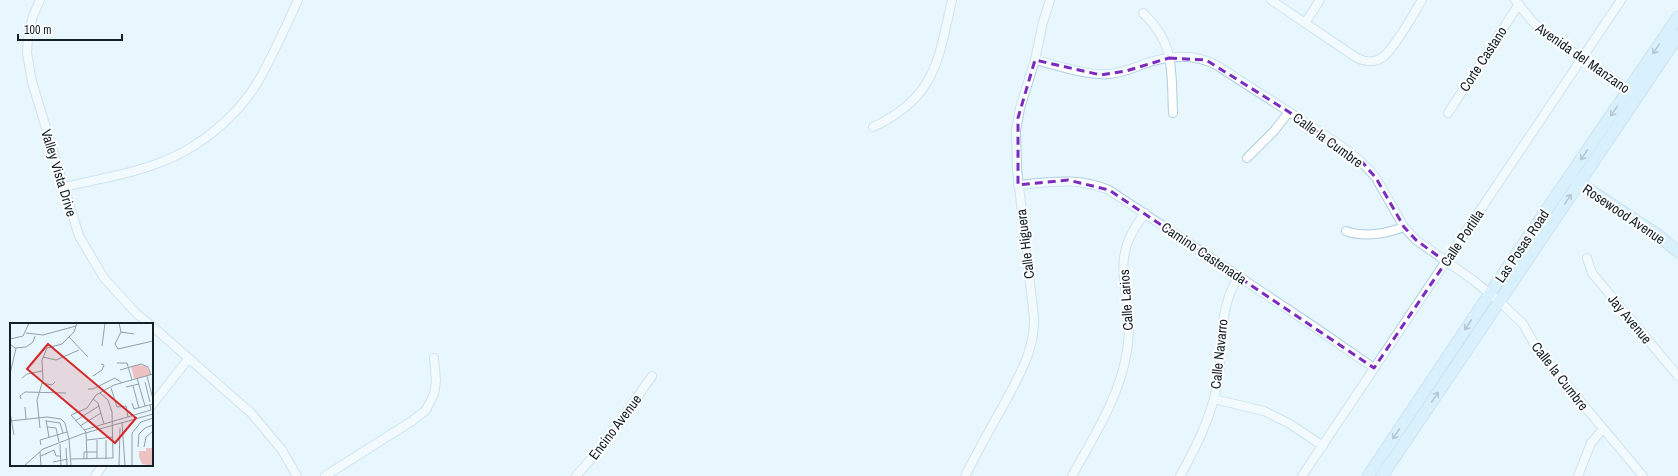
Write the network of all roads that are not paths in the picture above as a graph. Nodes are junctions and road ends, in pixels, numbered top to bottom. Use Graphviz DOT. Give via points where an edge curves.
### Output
graph roads {
  1 [pos="40,0"];
  2 [pos="298,0"];
  3 [pos="952,0"];
  4 [pos="1050,0"];
  5 [pos="1271,0"];
  6 [pos="1320,0"];
  7 [pos="1422,0"];
  8 [pos="1621,0"];
  9 [pos="1517,2"];
  10 [pos="1143,13"];
  11 [pos="1678,17"];
  12 [pos="1305,23"];
  13 [pos="1678,36"];
  14 [pos="1169,58"];
  15 [pos="1583,58"];
  16 [pos="1035,60"];
  17 [pos="1633,93"];
  18 [pos="1289,112"];
  19 [pos="1448,113"];
  20 [pos="1173,114"];
  21 [pos="873,127"];
  22 [pos="1247,158"];
  23 [pos="1569,177"];
  24 [pos="1579,183"];
  25 [pos="1018,185"];
  26 [pos="63,187"];
  27 [pos="1145,213"];
  28 [pos="1404,227"];
  29 [pos="1346,231"];
  30 [pos="1678,252"];
  31 [pos="1587,258"];
  32 [pos="1446,262"];
  33 [pos="1239,276"];
  34 [pos="1490,293"];
  35 [pos="1499,301"];
  36 [pos="148,323"];
  37 [pos="153,327"];
  38 [pos="189,358"];
  39 [pos="434,358"];
  40 [pos="1374,368"];
  41 [pos="652,376"];
  42 [pos="1678,376"];
  43 [pos="1214,399"];
  44 [pos="153,404"];
  45 [pos="1603,429"];
  46 [pos="1323,446"];
  47 [pos="103,466"];
  48 [pos="95,476"];
  49 [pos="297,476"];
  50 [pos="326,476"];
  51 [pos="576,476"];
  52 [pos="965,476"];
  53 [pos="1072,476"];
  54 [pos="1180,476"];
  55 [pos="1302,476"];
  56 [pos="1368,476"];
  57 [pos="1382,476"];
  58 [pos="1578,476"];
  59 [pos="1643,476"];
  1 -- 26 [label="street, Valley Vista Drive" via="30,25 27,54 32,82"];
  2 -- 26 [label="street" via="256,85 241,106 209,135 182,153 147,167"];
  3 -- 21 [label="street" via="939,55 927,84 906,107"];
  4 -- 16 [label="street, Calle Higuera"];
  5 -- 12 [label="street"];
  6 -- 12 [label="street"];
  7 -- 12 [label="street" via="1388,52 1383,57 1369,62 1357,58"];
  8 -- 15 [label="street, Calle Portilla"];
  9 -- 15 [label="street, Avenida del Manzano" via="1545,33"];
  9 -- 19 [label="street, Corte Castano"];
  10 -- 14 [label="street" via="1164,39"];
  11 -- 17 [label="main road, Las Posas Road, one-way"];
  13 -- 17 [label="main road, Las Posas Road"];
  14 -- 16 [label="street, Calle la Cumbre" via="1126,71 1101,74"];
  14 -- 18 [label="street, Calle la Cumbre" via="1193,57 1212,63"];
  14 -- 20 [label="street"];
  15 -- 17 [label="street, Avenida del Manzano"];
  15 -- 32 [label="street, Calle Portilla"];
  16 -- 25 [label="street, Calle Higuera" via="1018,118"];
  17 -- 23 [label="main road, Las Posas Road, one-way"];
  17 -- 24 [label="main road, Las Posas Road"];
  18 -- 22 [label="street"];
  18 -- 28 [label="street, Calle la Cumbre" via="1367,167"];
  23 -- 24 [label="main road, Rosewood Avenue"];
  23 -- 34 [label="main road, Las Posas Road"];
  24 -- 30 [label="main road, Rosewood Avenue" via="1658,235"];
  35 -- 24 [label="main road, Las Posas Road, one-way"];
  25 -- 27 [label="street, Camino Castenada" via="1057,180 1089,183 1109,190"];
  25 -- 52 [label="street, Calle Higuera" via="1034,318 1033,339 1021,370"];
  26 -- 36 [label="street, Valley Vista Drive" via="79,236 98,268 112,287"];
  27 -- 33 [label="street, Camino Castenada"];
  27 -- 53 [label="street, Calle Larios" via="1128,240 1124,258 1129,331 1124,368 1109,408"];
  28 -- 29 [label="street" via="1379,234 1356,234"];
  28 -- 32 [label="street, Calle la Cumbre" via="1416,240"];
  31 -- 42 [label="street, Jay Avenue" via="1592,274"];
  32 -- 34 [label="street, Calle la Cumbre"];
  32 -- 40 [label="street, Calle Portilla"];
  33 -- 40 [label="street, Camino Castenada"];
  33 -- 43 [label="street, Calle Navarro" via="1225,306 1219,374"];
  34 -- 35 [label="street, Calle la Cumbre"];
  34 -- 56 [label="main road, Las Posas Road, one-way"];
  35 -- 45 [label="street, Calle la Cumbre" via="1523,324 1545,359"];
  57 -- 35 [label="main road, Las Posas Road, one-way"];
  37 -- 38 [label="street"];
  38 -- 44 [label="street"];
  38 -- 49 [label="street" via="262,426 282,450"];
  39 -- 50 [label="street" via="434,394 426,410"];
  40 -- 46 [label="street, Calle Portilla"];
  41 -- 51 [label="street, Encino Avenue" via="601,448"];
  43 -- 46 [label="street" via="1264,411 1290,424"];
  43 -- 54 [label="street, Calle Navarro" via="1200,437"];
  45 -- 58 [label="street" via="1591,443"];
  45 -- 59 [label="street, Calle la Cumbre"];
  46 -- 55 [label="street, Calle Portilla"];
  47 -- 48 [label="street"];
}
